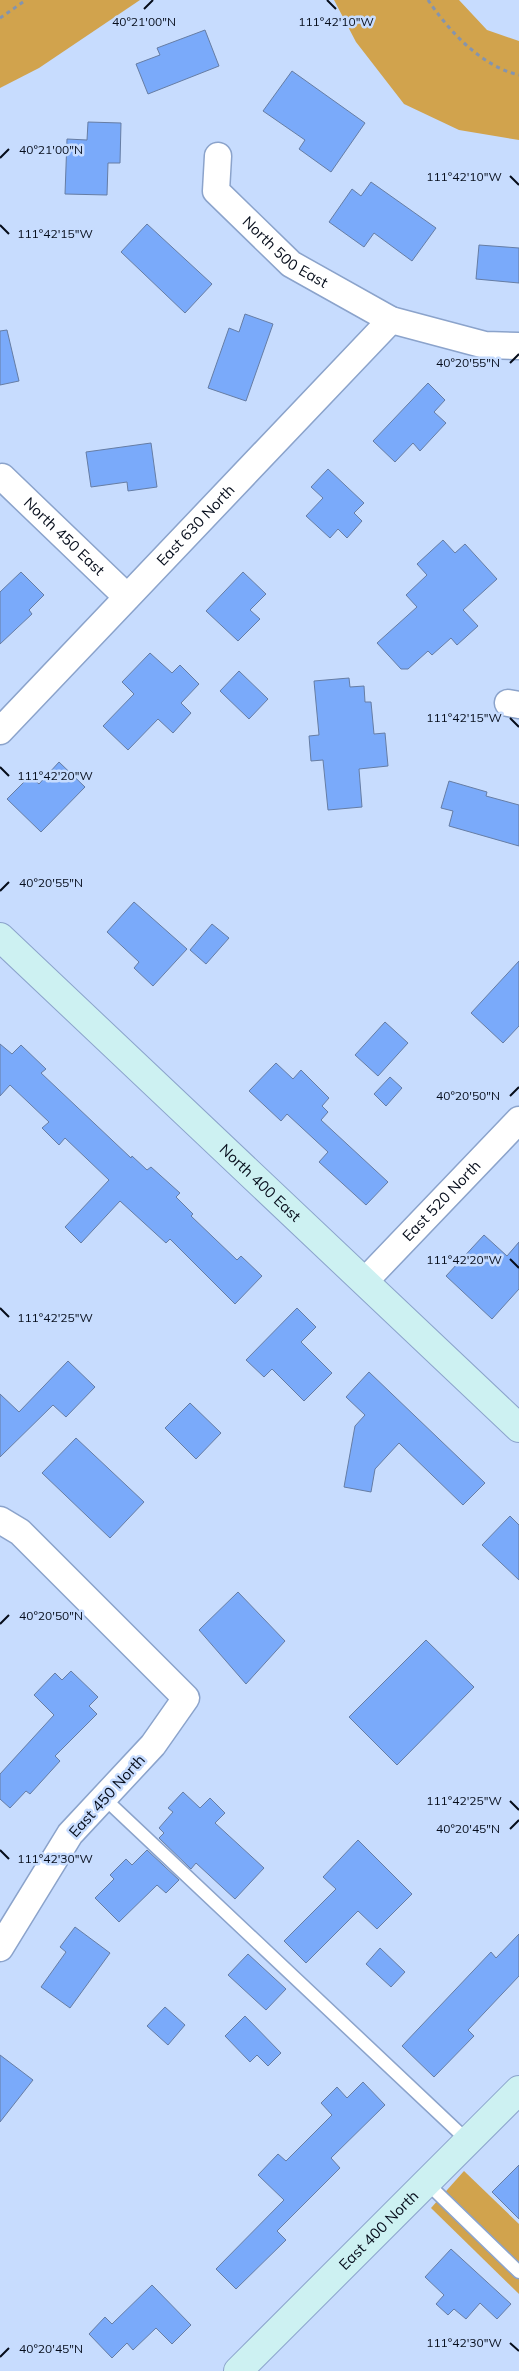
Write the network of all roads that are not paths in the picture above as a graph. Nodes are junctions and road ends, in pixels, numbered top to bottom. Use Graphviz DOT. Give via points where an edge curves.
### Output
graph roads {
  1 [pos="218,156"];
  2 [pos="391,320"];
  3 [pos="519,346"];
  4 [pos="2,477"];
  5 [pos="127,597"];
  6 [pos="0,730"];
  7 [pos="4,948"];
  8 [pos="519,1120"];
  9 [pos="365,1281"];
  10 [pos="519,1428"];
  11 [pos="0,1520"];
  12 [pos="104,1798"];
  13 [pos="0,1948"];
  14 [pos="519,2090"];
  15 [pos="468,2141"];
  16 [pos="427,2183"];
  17 [pos="519,2272"];
  18 [pos="238,2371"];
  1 -- 2 [label="street, North 500 East" via="216,191 290,264"];
  2 -- 3 [label="street, North 500 East" via="485,345"];
  2 -- 5 [label="street, East 630 North"];
  4 -- 5 [label="street, North 450 East"];
  5 -- 6 [label="street, East 630 North"];
  7 -- 9 [label="street, North 400 East"];
  8 -- 9 [label="street, East 520 North"];
  9 -- 10 [label="street, North 400 East"];
  11 -- 12 [label="street, East 450 North" via="20,1532 186,1698 153,1745"];
  12 -- 13 [label="street, East 450 North" via="70,1834"];
  12 -- 15 [label="lane"];
  14 -- 15 [label="street, East 400 North"];
  15 -- 16 [label="street, East 400 North"];
  16 -- 17 [label="lane"];
  16 -- 18 [label="street, East 400 North"];
}
